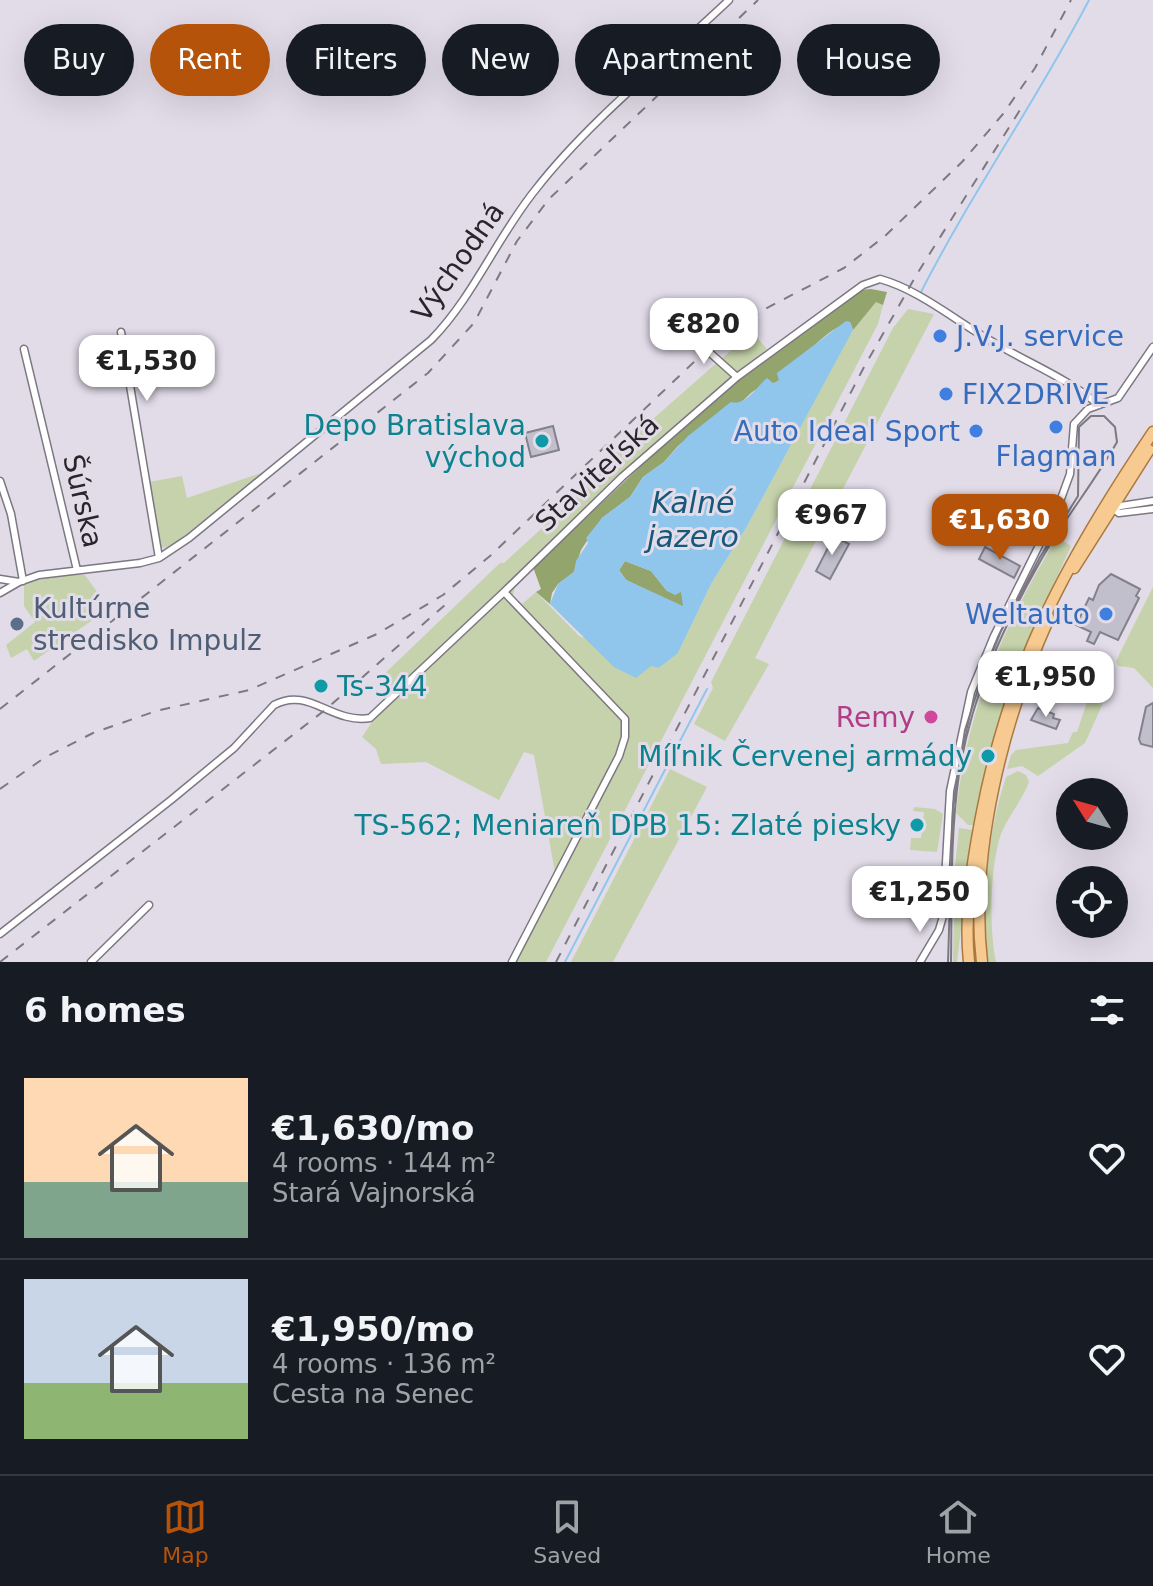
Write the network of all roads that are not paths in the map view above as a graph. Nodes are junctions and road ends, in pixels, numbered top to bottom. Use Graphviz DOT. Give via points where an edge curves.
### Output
graph roads {
  1 [pos="729,0"];
  2 [pos="121,332"];
  3 [pos="690,335"];
  4 [pos="1153,347"];
  5 [pos="24,349"];
  6 [pos="737,377"];
  7 [pos="1099,405"];
  8 [pos="1153,432"];
  9 [pos="1153,444"];
  10 [pos="0,481"];
  11 [pos="1122,484"];
  12 [pos="2,491"];
  13 [pos="1153,501"];
  14 [pos="1137,504"];
  15 [pos="1112,508"];
  16 [pos="1153,509"];
  17 [pos="1097,516"];
  18 [pos="159,558"];
  19 [pos="77,570"];
  20 [pos="0,579"];
  21 [pos="21,581"];
  22 [pos="504,592"];
  23 [pos="0,593"];
  24 [pos="149,905"];
  25 [pos="0,934"];
  26 [pos="91,962"];
  27 [pos="512,962"];
  28 [pos="920,962"];
  29 [pos="969,962"];
  30 [pos="982,962"];
  1 -- 18 [label="street, Východná" via="554,167 431,340"];
  2 -- 18 [label="street"];
  3 -- 6 [label="street"];
  4 -- 7 [label="street" via="1118,398"];
  5 -- 19 [label="street, Šúrska"];
  6 -- 7 [label="street, Staviteľská" via="863,285 880,279 1076,387"];
  6 -- 22 [label="street, Staviteľská" via="622,477"];
  7 -- 28 [label="street" via="1074,424 1070,474 1059,503 971,692 950,791 943,916"];
  8 -- 11 [label="main road"];
  9 -- 11 [label="main road"];
  10 -- 12 [label="street"];
  11 -- 14 [label="street"];
  11 -- 15 [label="main road"];
  11 -- 17 [label="main road"];
  12 -- 21 [label="street" via="11,514"];
  13 -- 14 [label="street"];
  14 -- 15 [label="street"];
  15 -- 16 [label="street" via="1118,513"];
  15 -- 17 [label="street"];
  15 -- 30 [label="main road" via="1048,620 1009,730 981,878"];
  17 -- 29 [label="main road" via="1037,628 1007,711 975,847"];
  18 -- 19 [label="street, Východná"];
  19 -- 21 [label="street, Východná"];
  20 -- 21 [label="street, Východná"];
  21 -- 23 [label="street"];
  22 -- 25 [label="street, Staviteľská" via="370,718 339,717 300,699 274,705 249,734 171,800"];
  22 -- 27 [label="street" via="625,719 619,756"];
  24 -- 26 [label="street"];
}
